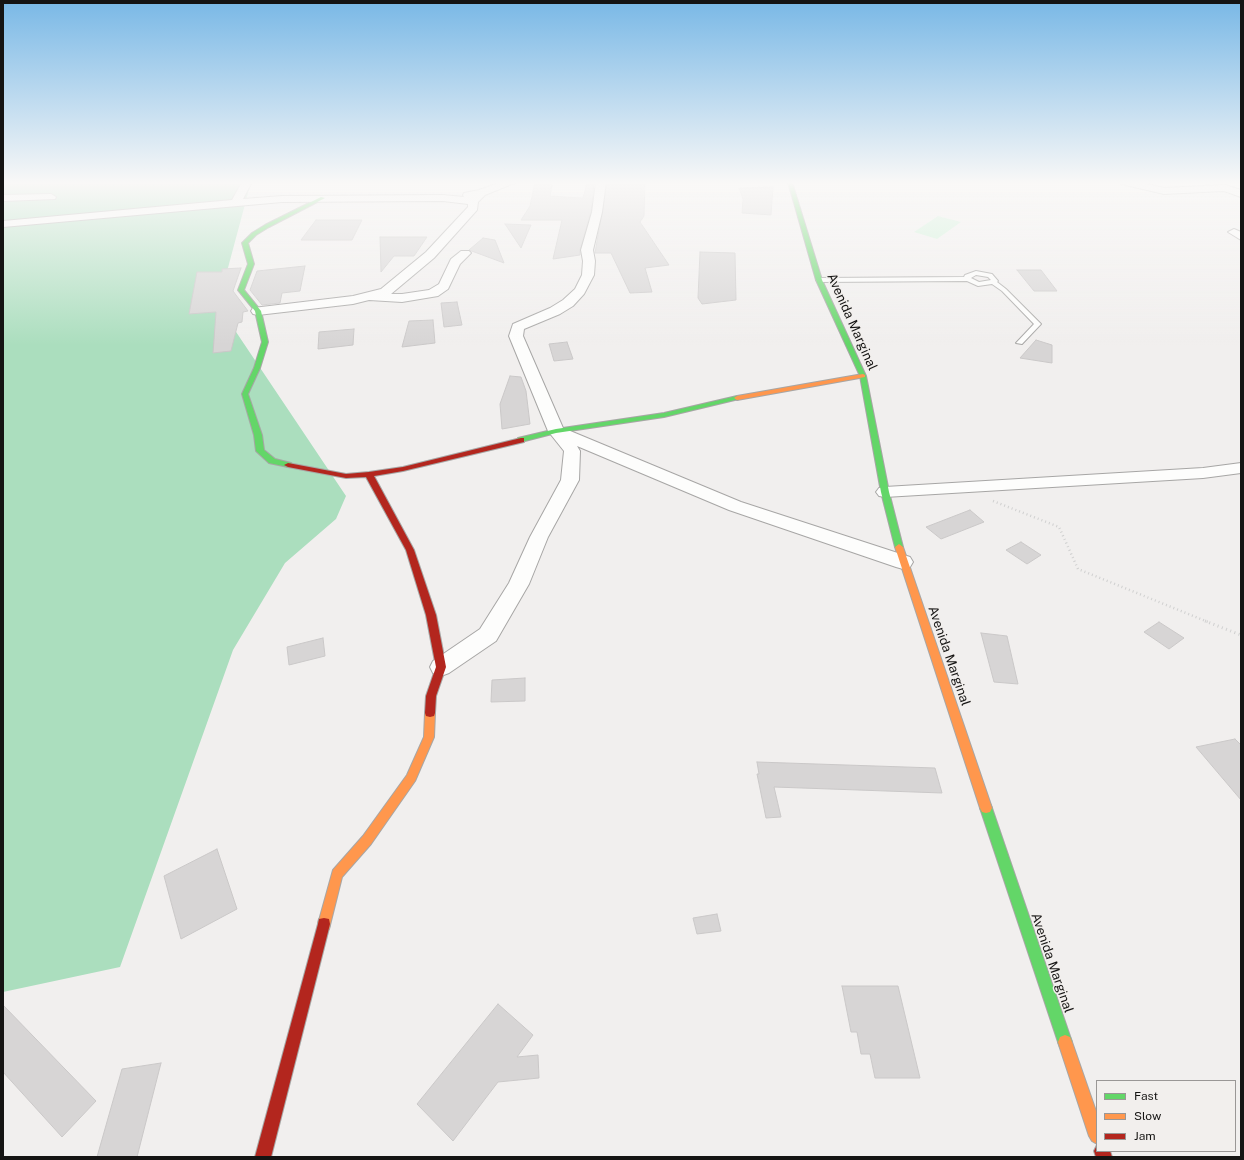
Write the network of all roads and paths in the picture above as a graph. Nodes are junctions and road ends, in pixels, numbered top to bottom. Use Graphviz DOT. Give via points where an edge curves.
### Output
graph roads {
  1 [pos="252,236"];
  2 [pos="447,236"];
  3 [pos="591,236"];
  4 [pos="805,236"];
  5 [pos="465,253"];
  6 [pos="968,279"];
  7 [pos="819,280"];
  8 [pos="994,283"];
  9 [pos="366,297"];
  10 [pos="258,311"];
  11 [pos="1020,343"];
  12 [pos="863,376"];
  13 [pos="556,431"];
  14 [pos="1241,468"];
  15 [pos="369,474"];
  16 [pos="885,492"];
  17 [pos="988,499"];
  18 [pos="903,562"];
  19 [pos="1241,635"];
  20 [pos="441,667"];
  21 [pos="1096,1133"];
  22 [pos="263,1157"];
  1 -- 10 [label="street" via="245,243 252,264 241,290"];
  2 -- 9 [label="street" via="430,255 385,292"];
  3 -- 13 [label="street" via="587,250 588,275 580,291 555,311 518,327 516,336"];
  4 -- 7 [label="street, Avenida Marginal"];
  5 -- 9 [label="street" via="455,262 444,286 433,293 388,299"];
  6 -- 7 [label="lane"];
  6 -- 8 [label="lane" via="978,284"];
  6 -- 8 [label="lane" via="967,276 970,274 984,273 994,278"];
  7 -- 12 [label="street, Avenida Marginal"];
  8 -- 11 [label="lane" via="1038,324"];
  9 -- 10 [label="street"];
  10 -- 15 [label="street" via="265,342 245,394 260,451 272,461 307,470 346,476"];
  12 -- 13 [label="street" via="738,398 664,415"];
  12 -- 16 [label="street, Avenida Marginal"];
  13 -- 15 [label="street" via="403,469"];
  13 -- 18 [label="street" via="735,506"];
  13 -- 20 [label="street" via="572,451 570,480 539,537 519,584 488,635"];
  14 -- 16 [label="street" via="1203,473"];
  15 -- 20 [label="street" via="410,550 431,615"];
  16 -- 18 [label="street, Avenida Marginal"];
  17 -- 19 [label="path" via="1059,527 1078,569"];
  18 -- 21 [label="street, Avenida Marginal"];
  20 -- 22 [label="street" via="431,696 429,737 411,778 367,840 337,874"];
}
